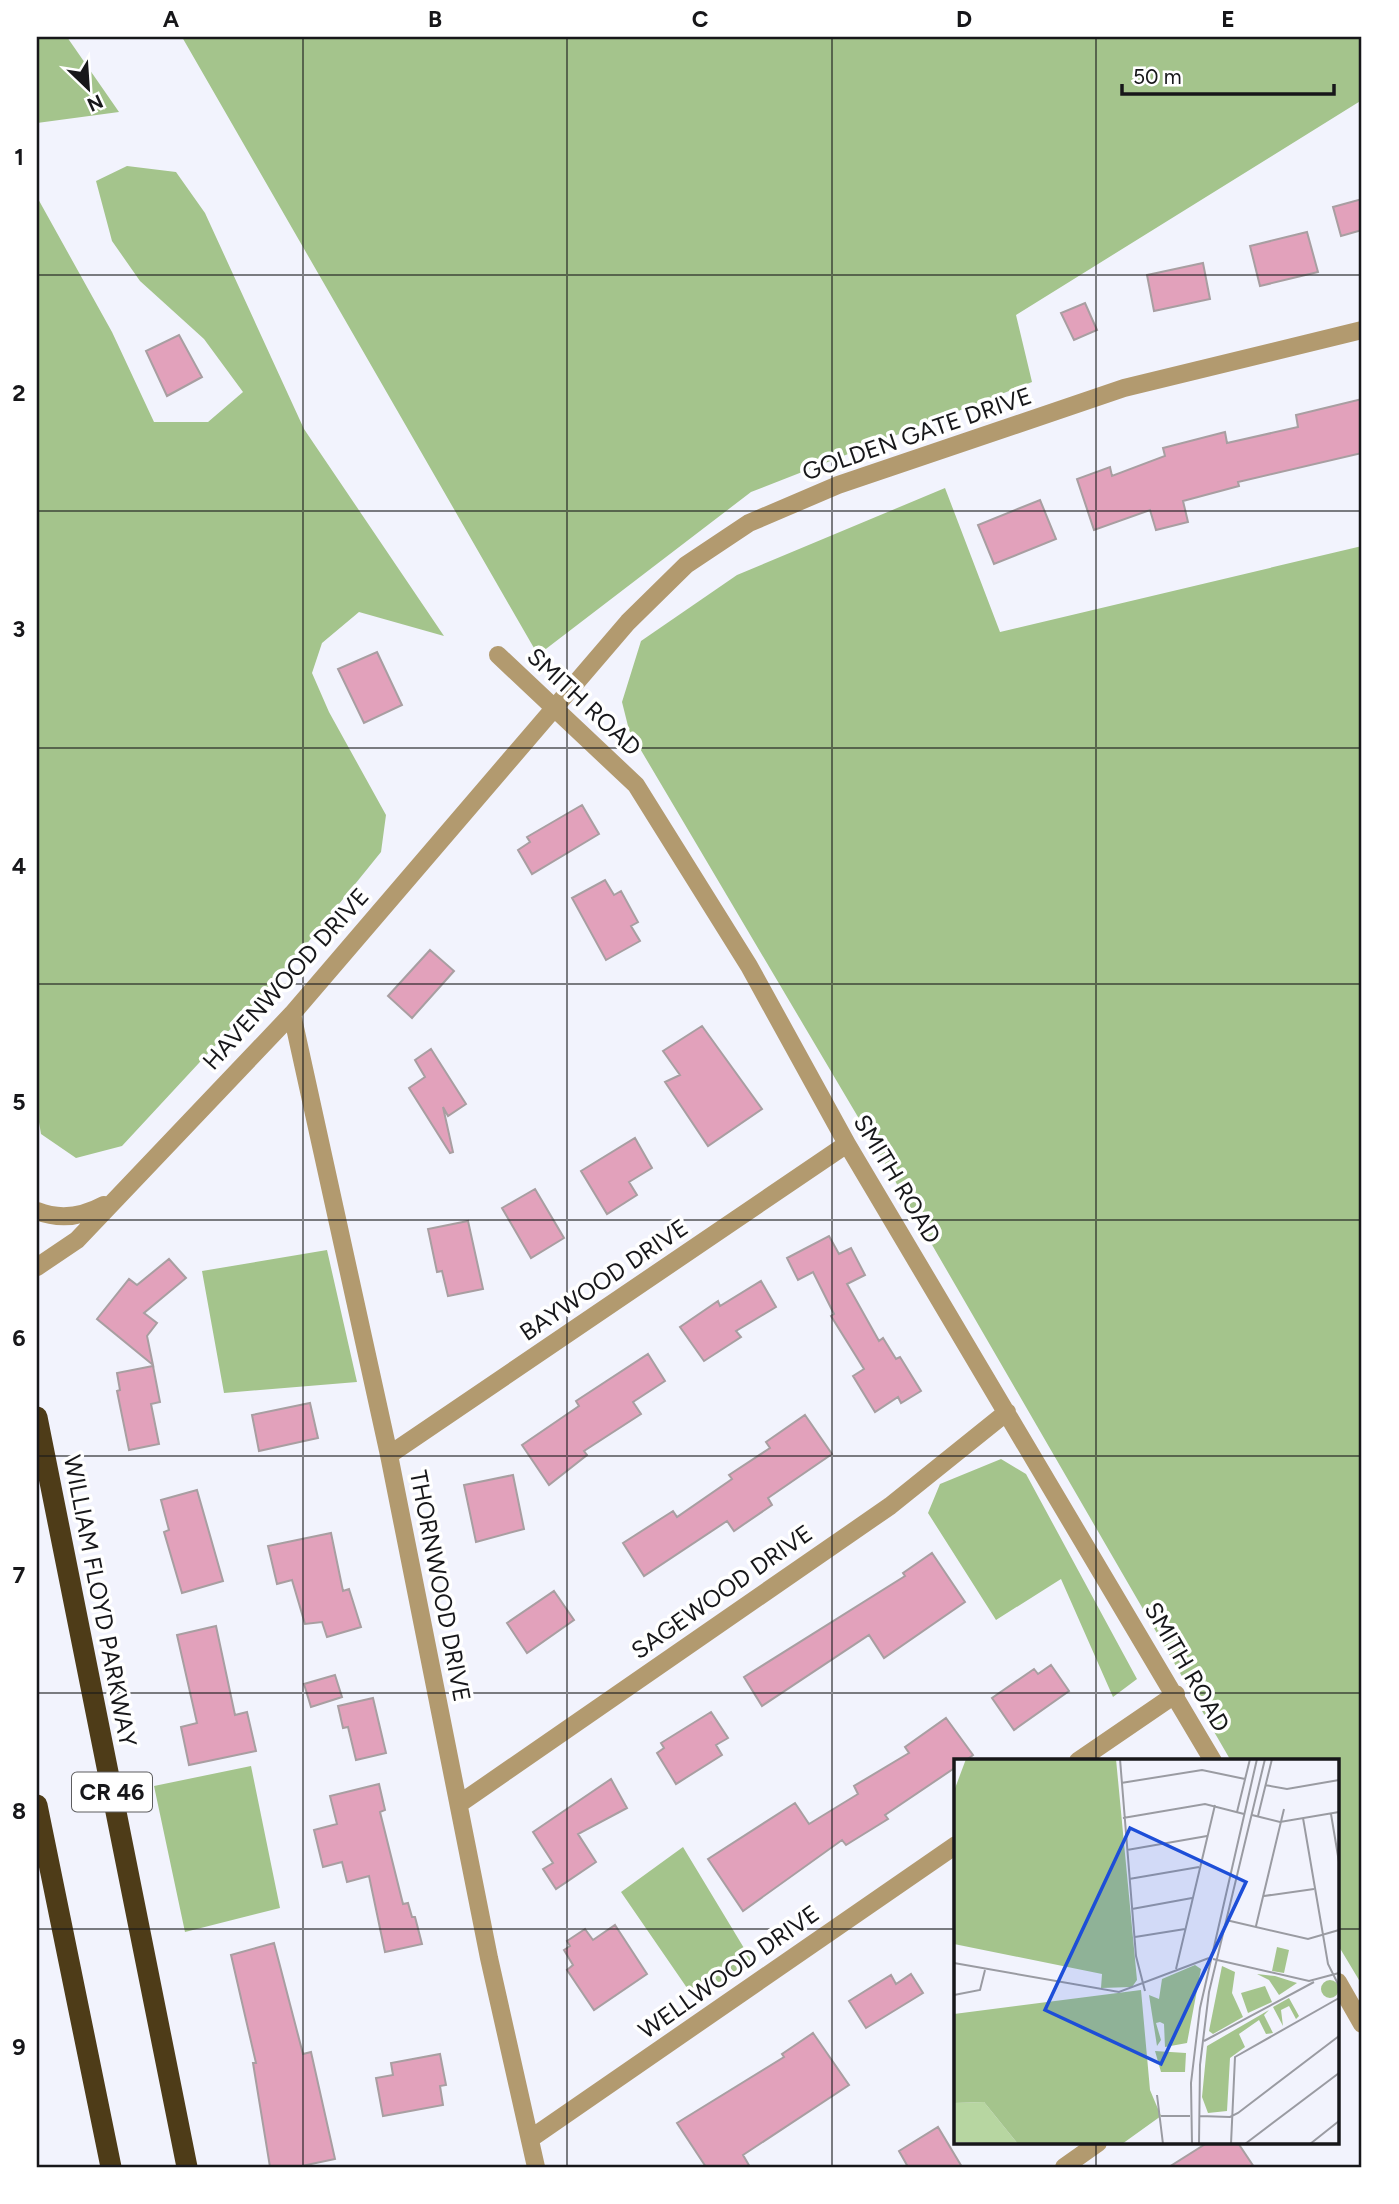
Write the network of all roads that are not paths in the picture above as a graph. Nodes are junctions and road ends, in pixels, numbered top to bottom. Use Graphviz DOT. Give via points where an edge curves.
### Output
graph roads {
  1 [pos="1362,330"];
  2 [pos="498,655"];
  3 [pos="555,706"];
  4 [pos="292,1014"];
  5 [pos="847,1144"];
  6 [pos="116,1198"];
  7 [pos="37,1211"];
  8 [pos="37,1267"];
  9 [pos="1007,1412"];
  10 [pos="37,1416"];
  11 [pos="389,1455"];
  12 [pos="1175,1694"];
  13 [pos="1081,1759"];
  14 [pos="1212,1759"];
  15 [pos="459,1804"];
  16 [pos="37,1805"];
  17 [pos="954,1846"];
  18 [pos="1340,1986"];
  19 [pos="1362,2024"];
  20 [pos="530,2139"];
  21 [pos="1097,2144"];
  22 [pos="111,2167"];
  23 [pos="187,2167"];
  24 [pos="536,2167"];
  25 [pos="1064,2167"];
  1 -- 3 [label="street, GOLDEN GATE DRIVE" via="1124,388 838,485 749,523 686,565 628,622"];
  2 -- 3 [label="street, SMITH ROAD"];
  3 -- 4 [label="street, HAVENWOOD DRIVE"];
  3 -- 5 [label="street, SMITH ROAD" via="636,785 749,965"];
  4 -- 6 [label="street, HAVENWOOD DRIVE"];
  4 -- 11 [label="street, THORNWOOD DRIVE"];
  5 -- 9 [label="street, SMITH ROAD"];
  5 -- 11 [label="street, BAYWOOD DRIVE"];
  6 -- 7 [label="street" via="87,1213 67,1217"];
  6 -- 8 [label="street, HAVENWOOD DRIVE" via="77,1240"];
  9 -- 12 [label="street, SMITH ROAD"];
  9 -- 15 [label="street, SAGEWOOD DRIVE" via="890,1506"];
  10 -- 23 [label="highway, WILLIAM FLOYD PARKWAY / CR 46"];
  11 -- 15 [label="street, THORNWOOD DRIVE"];
  12 -- 13 [label="street"];
  12 -- 14 [label="street, SMITH ROAD"];
  15 -- 20 [label="street, THORNWOOD DRIVE"];
  16 -- 22 [label="highway, CR 46"];
  17 -- 20 [label="street, WELLWOOD DRIVE"];
  18 -- 19 [label="street"];
  20 -- 24 [label="street, THORNWOOD DRIVE"];
  21 -- 25 [label="street"];
}
